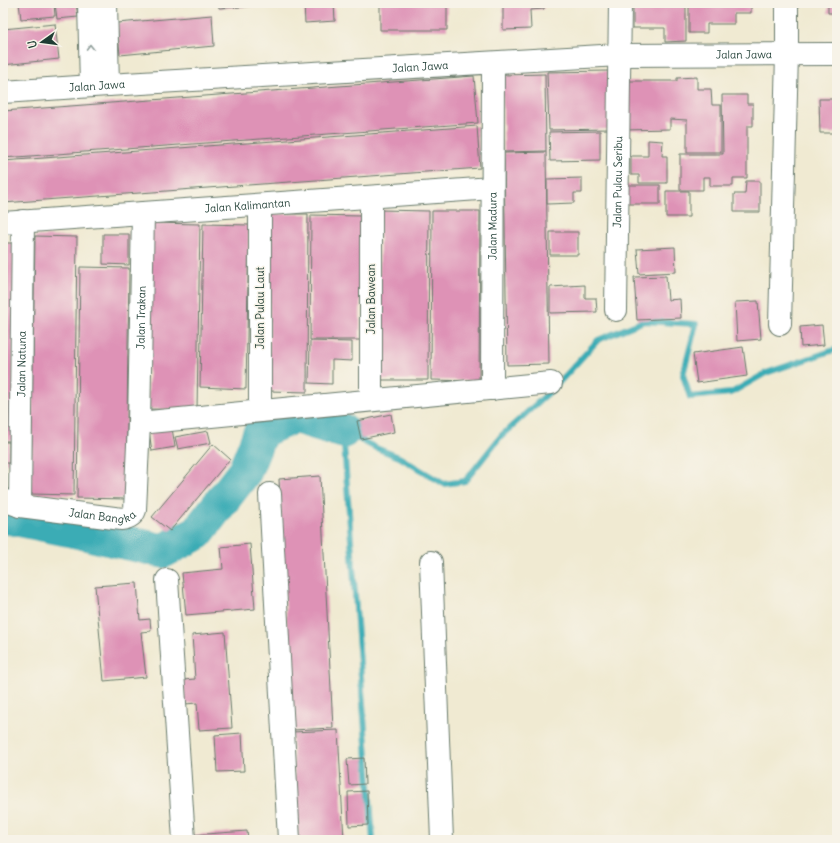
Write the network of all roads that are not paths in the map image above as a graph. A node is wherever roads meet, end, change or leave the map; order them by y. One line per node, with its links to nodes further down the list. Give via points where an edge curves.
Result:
1 (89, 3): 9 (street, one-way to 1)
2 (106, 3): 9 (street)
3 (620, 3): 7 (street, Jalan Pulau Seribu)
4 (787, 3): 5 (street)
5 (787, 54): 6 (street, Jalan Jawa); 7 (street, Jalan Jawa); 17 (street)
6 (837, 54)
7 (619, 55): 8 (street, Jalan Jawa); 16 (street, Jalan Pulau Seribu)
8 (493, 63): 9 (street, Jalan Jawa); 11 (street, Jalan Madura)
9 (100, 85): 10 (street, Jalan Jawa)
10 (3, 92)
11 (492, 188): 12 (street, Jalan Kalimantan); 19 (street, Jalan Madura)
12 (371, 197): 13 (street, Jalan Kalimantan); 20 (street, Jalan Bawean)
13 (260, 205): 14 (street, Jalan Kalimantan); 21 (street, Jalan Pulau Laut)
14 (143, 213): 15 (street, Jalan Kalimantan); 22 (street, Jalan Trakan)
15 (13, 222): 24 (street, Jalan Natuna)
16 (616, 310)
17 (780, 324)
18 (551, 383): 19 (street)
19 (492, 389): 20 (street)
20 (371, 400): 21 (street)
21 (260, 411): 22 (street)
22 (139, 423): 24 (street, Jalan Bangka, via 135,510 127,519)
23 (270, 494): 28 (street)
24 (11, 503)
25 (431, 562): 29 (street)
26 (167, 580): 27 (street)
27 (184, 840)
28 (288, 840)
29 (442, 840)

